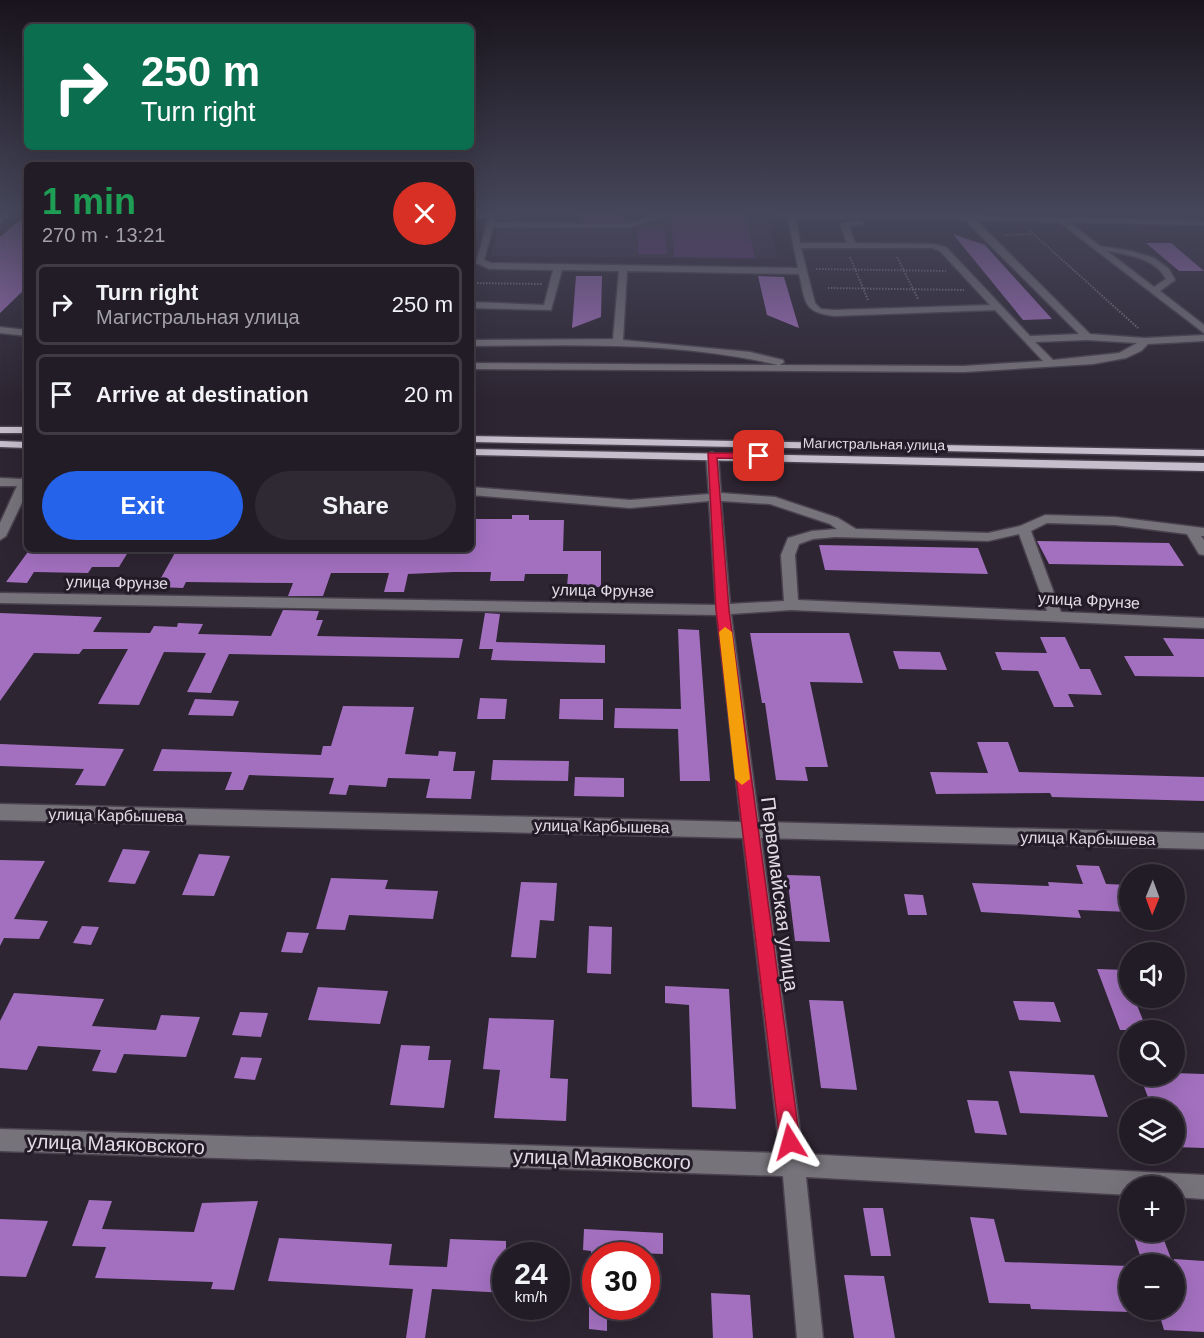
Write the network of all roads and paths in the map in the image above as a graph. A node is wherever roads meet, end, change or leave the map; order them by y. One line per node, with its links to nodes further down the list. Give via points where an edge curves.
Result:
1 (497, 276): 13 (path)
2 (556, 276): 14 (street)
3 (622, 276): 32 (street)
4 (803, 276): 24 (street, via 811,304 818,311)
5 (858, 276): 16 (path)
6 (907, 276): 17 (path)
7 (970, 276): 18 (street)
8 (1026, 276): 28 (street)
9 (1079, 276): 31 (path)
10 (1135, 276): 19 (street)
11 (1170, 276): 19 (street, via 1171,280)
12 (474, 283): 13 (path)
13 (495, 283): 14 (path); 21 (path)
14 (554, 284): 21 (street, via 548,308)
15 (828, 288): 16 (path)
16 (863, 289): 17 (path); 24 (path)
17 (914, 289): 18 (path); 23 (path)
18 (982, 290): 22 (street)
19 (1154, 291): 26 (street)
20 (474, 305): 21 (street)
21 (488, 306)
22 (998, 307): 23 (street); 30 (street)
23 (924, 310): 24 (street)
24 (873, 312)
25 (0, 330): 27 (street)
26 (1204, 330)
27 (24, 333)
28 (1087, 337): 30 (street); 31 (street)
29 (1204, 338): 31 (street)
30 (1027, 339): 34 (street)
31 (1149, 341): 34 (street, via 1122,356)
32 (618, 342): 33 (street); 36 (street, via 750,355)
33 (474, 343)
34 (1051, 364): 36 (street, via 964,369)
35 (474, 366): 36 (street)
36 (809, 368)
37 (0, 430): 38 (main road)
38 (24, 430)
39 (474, 439): 43 (main road, Магистральная улица)
40 (0, 444): 41 (main road)
41 (24, 445)
42 (474, 452): 44 (main road, Магистральная улица)
43 (1204, 453)
44 (712, 455): 45 (main road, Магистральная улица); 50 (street, Первомайская улица)
45 (1204, 467)
46 (24, 481): 47 (street)
47 (0, 482)
48 (24, 485): 54 (street)
49 (474, 491): 50 (street, via 630,504)
50 (716, 497): 53 (street, via 771,500 834,521); 58 (street, Первомайская улица)
51 (1024, 529): 52 (street, via 1045,519); 53 (street, via 988,537); 59 (street)
52 (1198, 532): 55 (street)
53 (854, 534): 57 (street, via 812,535 793,541 788,555)
54 (0, 536)
55 (1204, 551)
56 (0, 598): 58 (street, улица Фрунзе)
57 (791, 605): 58 (street, улица Фрунзе); 59 (street, улица Фрунзе)
58 (723, 610): 62 (street, Первомайская улица)
59 (1056, 616): 60 (street, улица Фрунзе)
60 (1204, 623)
61 (0, 812): 62 (street, улица Карбышева)
62 (748, 830): 63 (street, улица Карбышева); 65 (street, Первомайская улица)
63 (1204, 841)
64 (0, 1140): 65 (street, улица Маяковского)
65 (793, 1165): 66 (street, улица Маяковского); 67 (street, Первомайская улица)
66 (1204, 1187)
67 (810, 1338)

